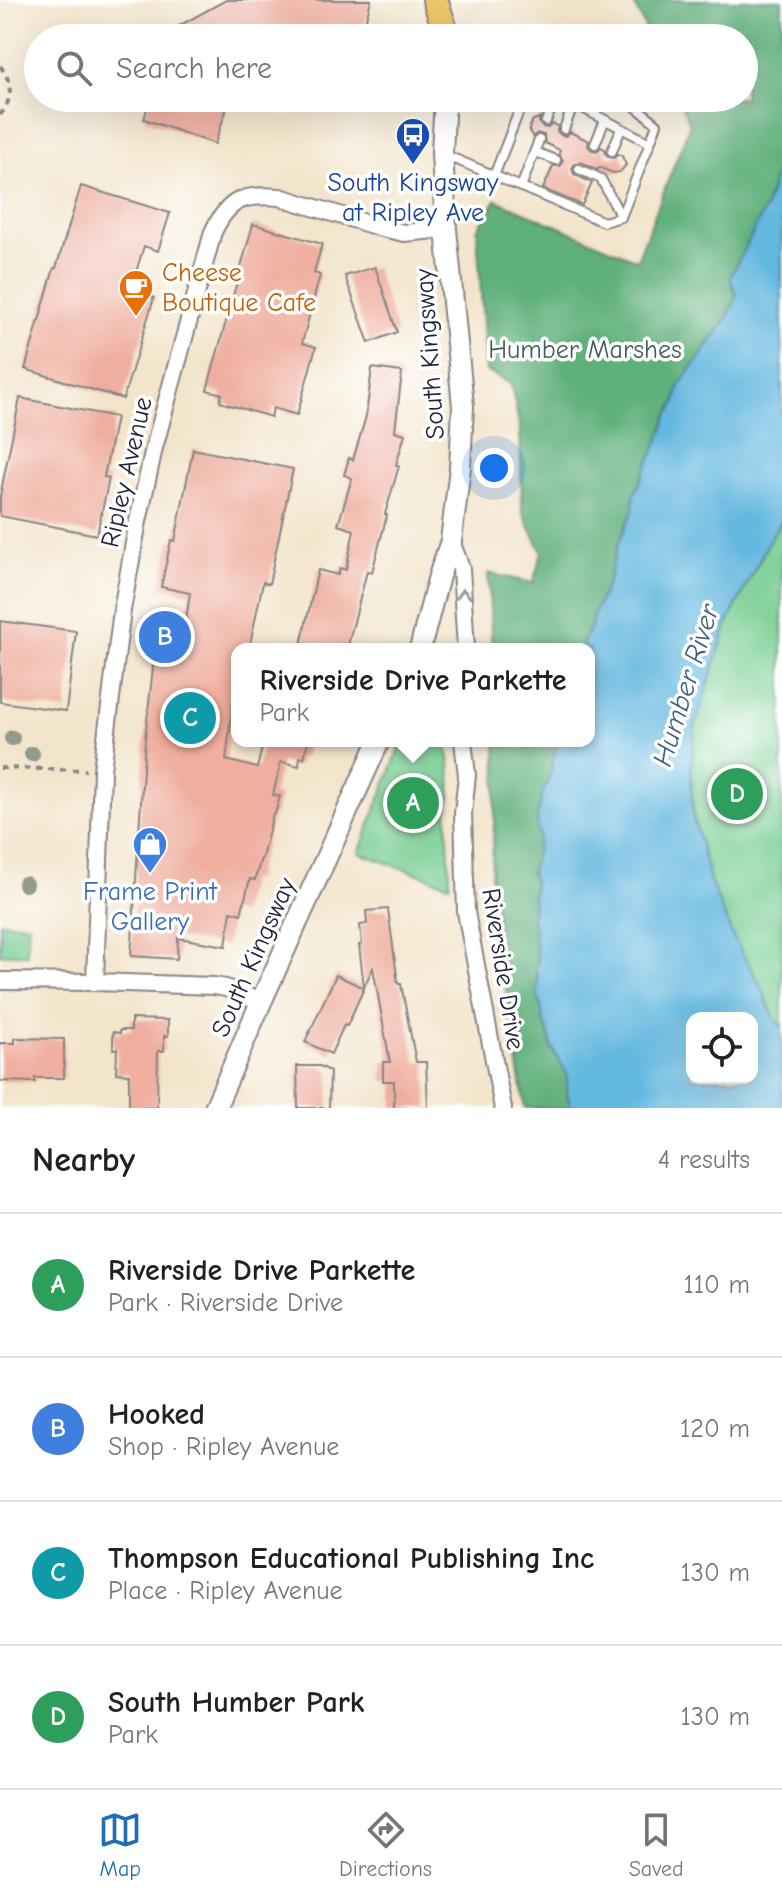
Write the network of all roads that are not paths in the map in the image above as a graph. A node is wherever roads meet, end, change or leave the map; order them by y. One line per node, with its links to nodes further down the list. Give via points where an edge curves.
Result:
1 (435, 0): 3 (main road)
2 (451, 0): 4 (street)
3 (443, 24)
4 (449, 24)
5 (444, 112): 21 (street, South Kingsway)
6 (519, 112): 23 (lane)
7 (550, 112): 12 (lane)
8 (571, 112): 13 (lane)
9 (590, 112): 11 (lane)
10 (642, 112): 16 (lane, via 657,124)
11 (605, 120): 14 (lane); 17 (lane)
12 (546, 121)
13 (564, 129)
14 (621, 129): 16 (lane); 19 (lane)
15 (539, 140): 20 (lane)
16 (650, 143): 25 (lane)
17 (595, 144)
18 (556, 148): 20 (lane, via 554,159)
19 (612, 151)
20 (535, 152): 24 (lane)
21 (442, 153): 23 (lane); 26 (street, South Kingsway)
22 (588, 162): 25 (lane, via 582,170 602,174)
23 (494, 176): 24 (lane)
24 (521, 187): 25 (lane, via 604,222)
25 (621, 217)
26 (446, 229): 27 (street, South Kingsway, via 463,406); 33 (street, Ripley Avenue, via 404,233 267,196 246,197 219,219 154,448 122,610 102,770)
27 (451, 541): 28 (street, South Kingsway); 29 (street, one-way to 27, via 461,568)
28 (422, 643)
29 (466, 643)
30 (376, 747): 34 (street, South Kingsway)
31 (464, 747): 36 (street, Riverside Drive, via 466,912)
32 (0, 981): 33 (street)
33 (95, 982): 34 (street, via 214,986)
34 (261, 1002): 35 (street, South Kingsway)
35 (215, 1108)
36 (503, 1108)

